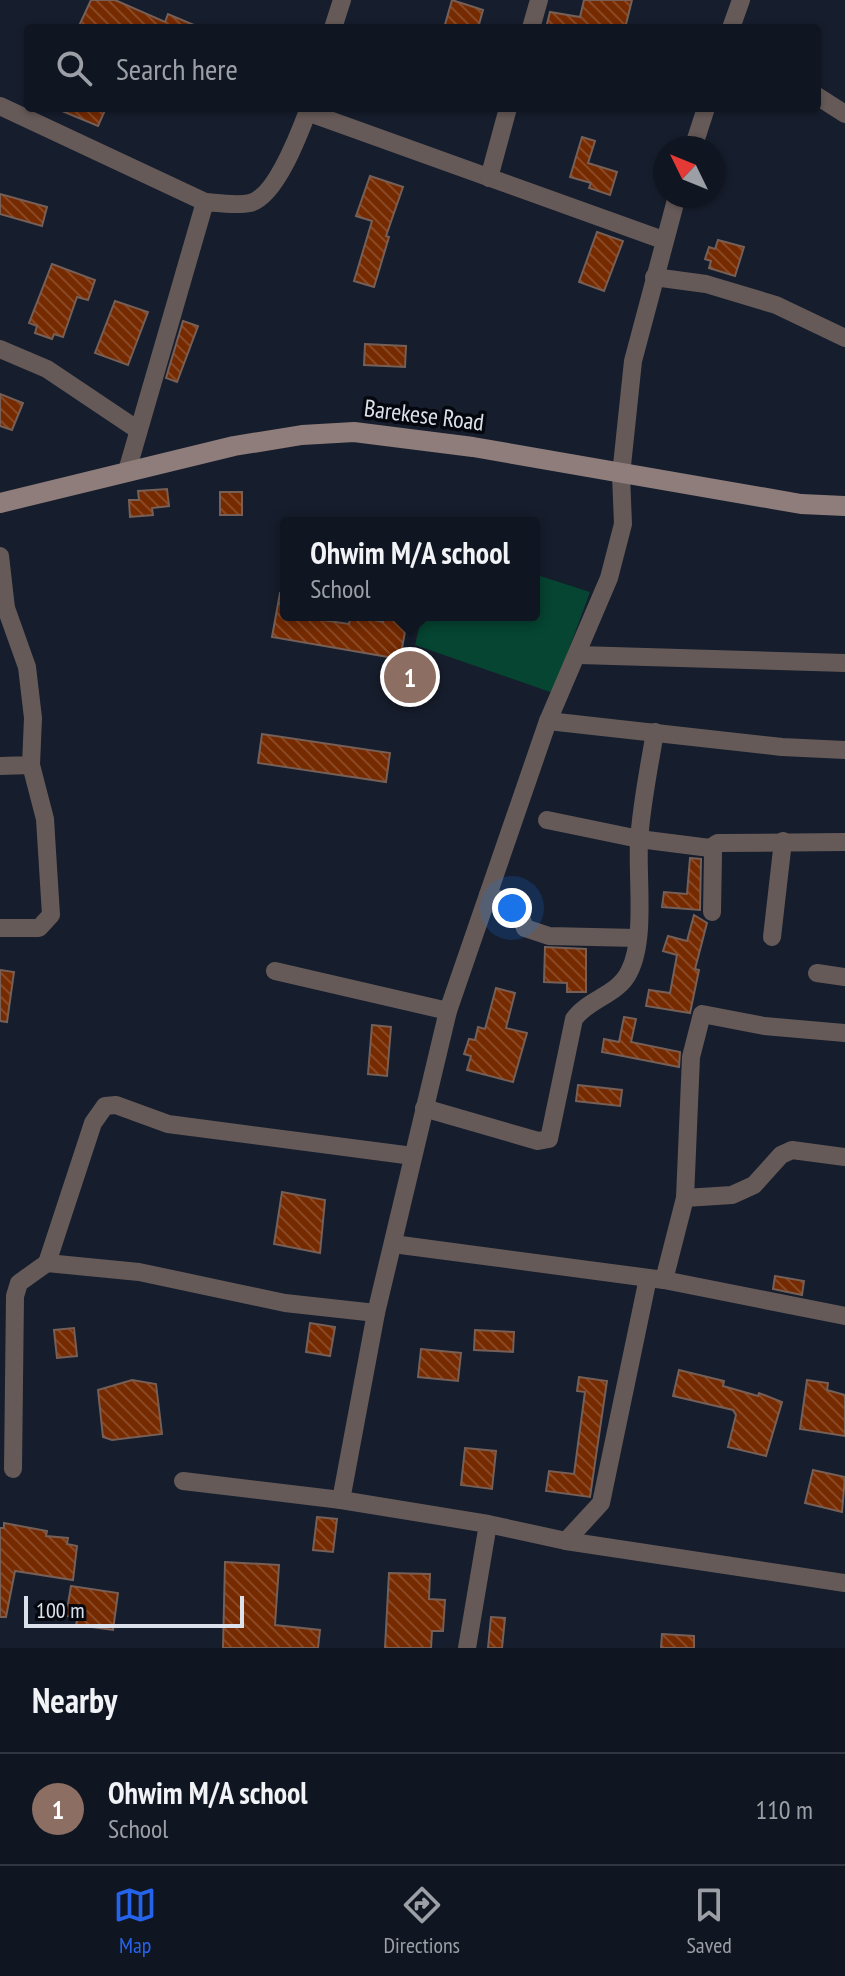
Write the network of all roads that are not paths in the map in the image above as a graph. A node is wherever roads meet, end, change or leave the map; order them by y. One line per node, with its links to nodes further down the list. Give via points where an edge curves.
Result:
1 (539, 0): 5 (street)
2 (741, 0): 6 (street)
3 (340, 1): 4 (street)
4 (334, 24)
5 (532, 24)
6 (732, 24)
7 (821, 99): 13 (street)
8 (0, 106): 16 (street)
9 (307, 112): 16 (street, via 264,195 250,203)
10 (313, 112): 15 (street)
11 (507, 112): 15 (street)
12 (705, 112): 14 (street)
13 (845, 114)
14 (697, 136)
15 (489, 178): 18 (street)
16 (205, 202): 22 (street)
17 (673, 208): 18 (street)
18 (663, 240): 19 (street)
19 (654, 277): 20 (street, via 706,284 762,301); 24 (street, via 633,361)
20 (845, 338)
21 (0, 349): 22 (street, via 47,369)
22 (138, 430): 23 (street)
23 (127, 471): 24 (main road, Barekese Road, via 248,444 354,432 473,447); 25 (main road, Barekese Road)
24 (621, 475): 26 (main road, Barekese Road, via 801,504); 28 (street, via 623,524)
25 (0, 503)
26 (845, 506)
27 (0, 556): 33 (street, via 6,608 27,667)
28 (579, 655): 29 (street); 30 (street)
29 (845, 663)
30 (548, 721): 31 (street); 40 (street)
31 (655, 732): 32 (street); 36 (street)
32 (845, 750)
33 (31, 765): 34 (street); 42 (street, via 45,819 51,915 29,930)
34 (0, 766)
35 (547, 820): 36 (street)
36 (639, 839): 39 (street); 44 (street)
37 (783, 841): 38 (street); 39 (street, via 718,843); 43 (street)
38 (845, 842)
39 (710, 848): 41 (street)
40 (488, 895): 44 (street, via 517,907 525,928 549,936); 48 (street)
41 (712, 912)
42 (0, 928)
43 (772, 937)
44 (637, 938): 50 (street, via 629,973 574,1019 549,1139 538,1141)
45 (275, 971): 48 (street)
46 (817, 973): 47 (street)
47 (845, 977)
48 (448, 1011): 50 (street)
49 (845, 1033): 53 (street, via 702,1014 691,1057)
50 (424, 1108): 51 (street)
51 (413, 1156): 54 (street); 55 (street, via 168,1124 105,1106 93,1123)
52 (845, 1157): 53 (street, via 792,1150 754,1185 732,1195)
53 (685, 1198): 56 (street)
54 (393, 1244): 56 (street); 57 (street)
55 (47, 1263): 57 (street, via 139,1272 285,1303); 59 (street, via 19,1283 15,1296)
56 (656, 1279): 58 (street); 63 (street, via 601,1503)
57 (376, 1313): 61 (street)
58 (845, 1316)
59 (13, 1469)
60 (183, 1481): 61 (street)
61 (341, 1500): 62 (street)
62 (488, 1524): 63 (street); 65 (street)
63 (566, 1541): 64 (street)
64 (845, 1583)
65 (467, 1648)

